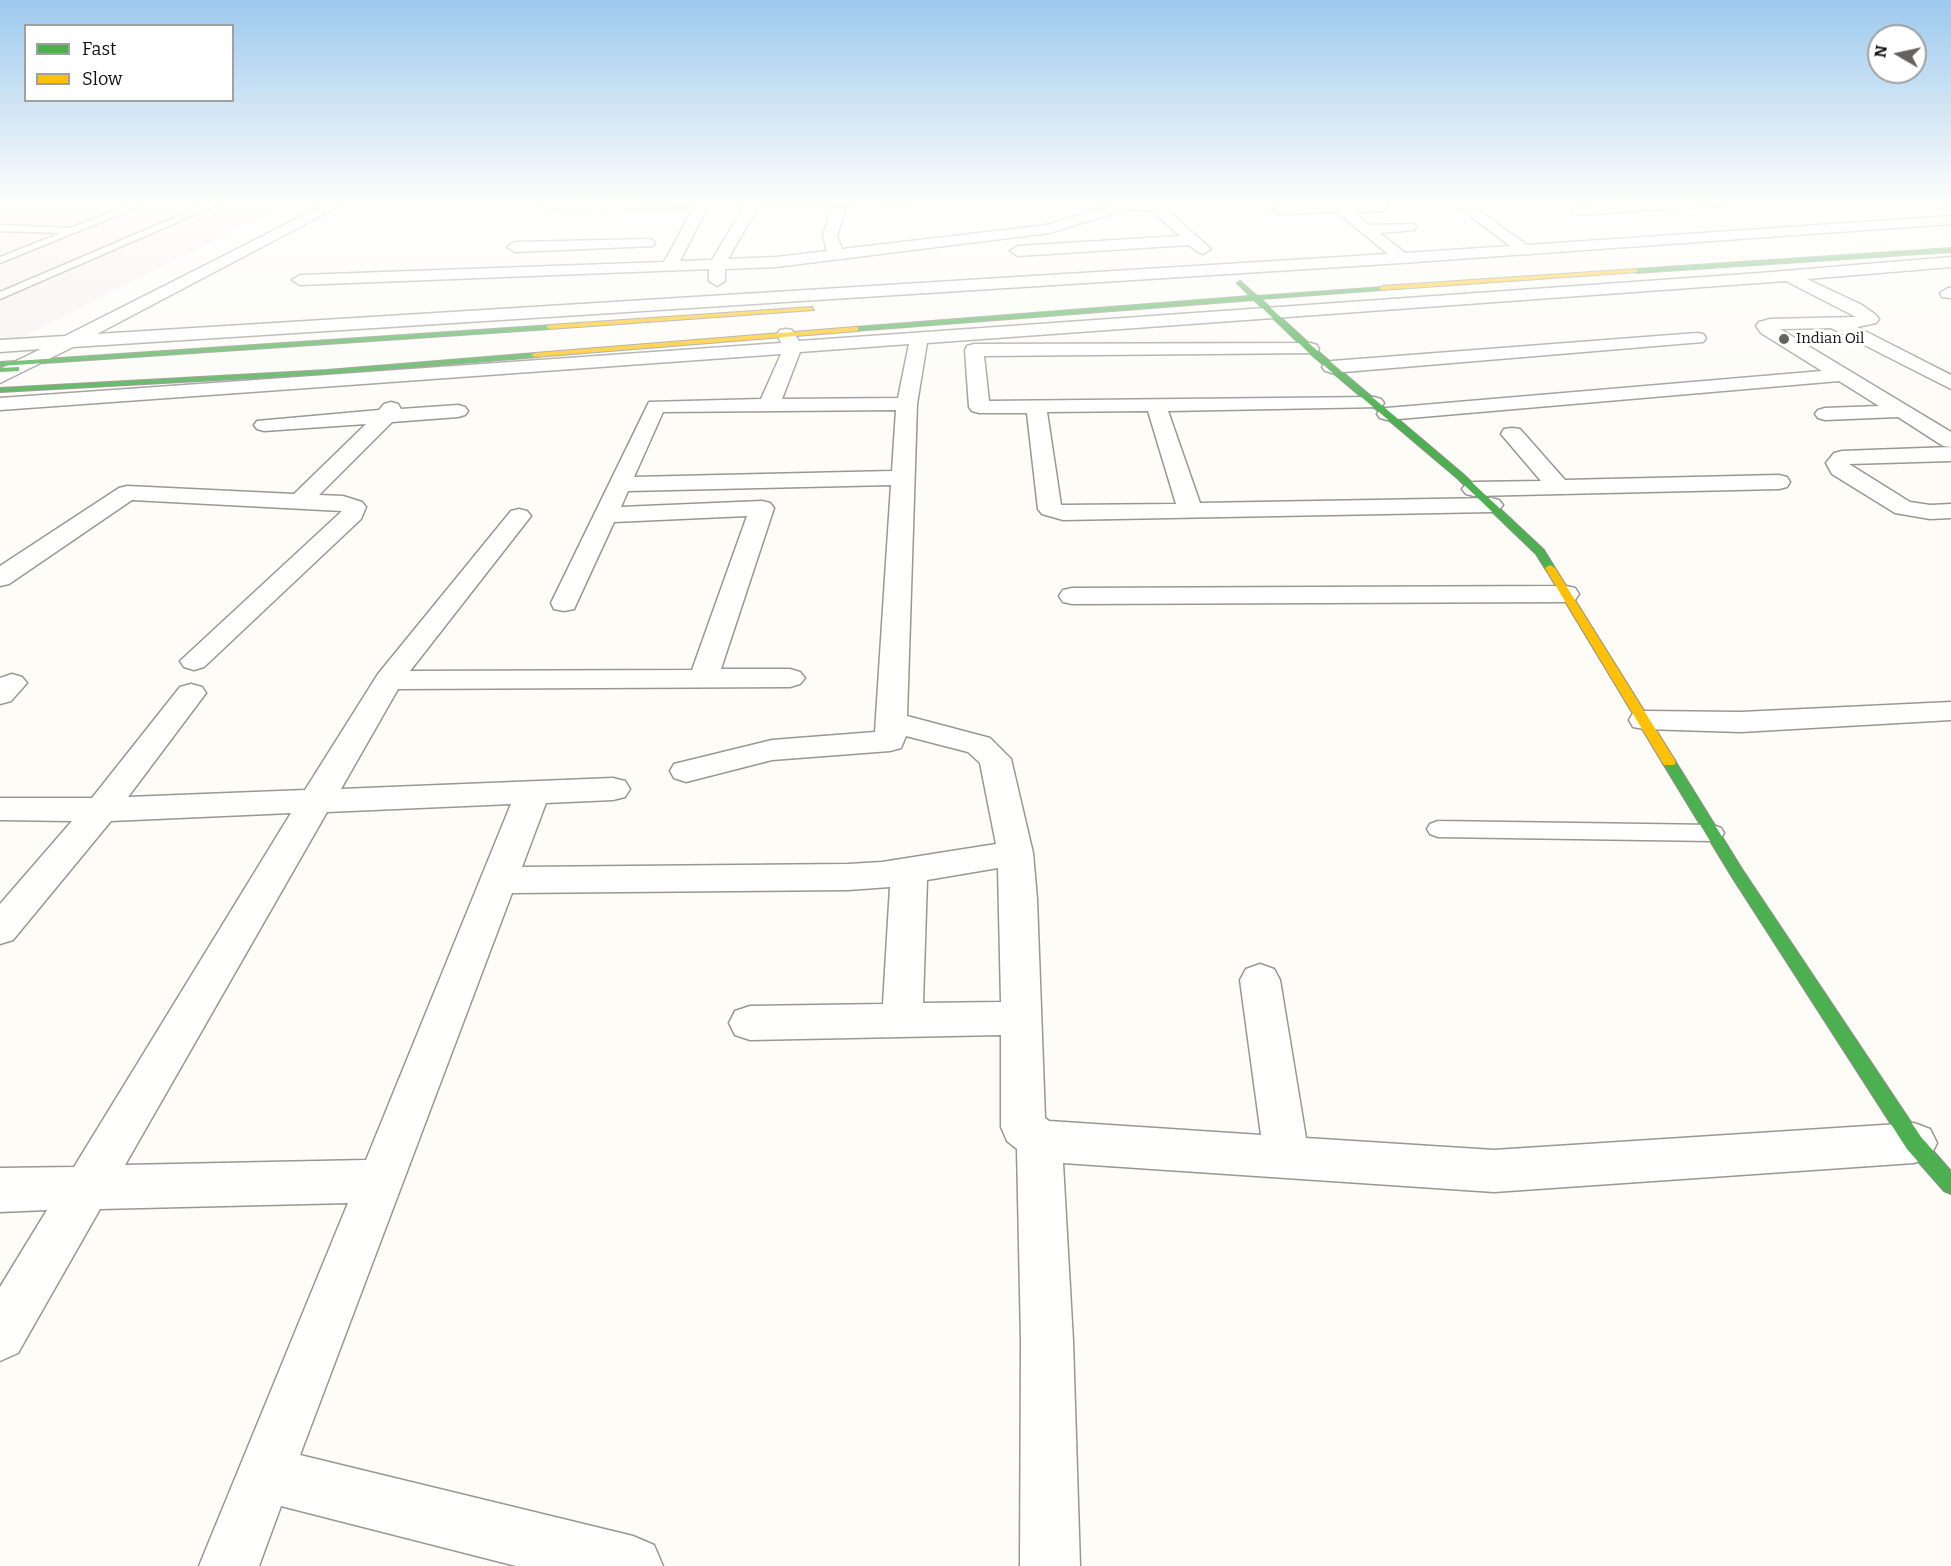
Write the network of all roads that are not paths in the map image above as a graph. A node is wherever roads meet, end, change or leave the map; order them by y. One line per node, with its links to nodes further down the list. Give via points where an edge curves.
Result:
1 (53, 273): 14 (lane)
2 (203, 273): 25 (street)
3 (467, 273): 10 (street)
4 (717, 273): 16 (street)
5 (1157, 273): 16 (street)
6 (1227, 273): 13 (street)
7 (1611, 273): 15 (main road)
8 (1811, 273): 9 (street)
9 (1787, 275): 12 (street); 19 (street, via 1870,319)
10 (300, 280)
11 (1263, 281): 13 (main road)
12 (1696, 282): 18 (street); 21 (street, via 1692,289 1636,296)
13 (1234, 283): 15 (main road)
14 (0, 296)
15 (1258, 297): 18 (main road); 24 (main road)
16 (716, 307): 17 (main road); 25 (street); 30 (main road)
17 (823, 309)
18 (1271, 311): 21 (main road); 22 (street)
19 (1834, 323): 32 (street, via 1766,326); 36 (street)
20 (67, 324): 26 (street)
21 (1285, 325): 28 (main road)
22 (919, 337): 24 (street); 40 (street)
23 (1697, 338): 31 (street)
24 (789, 340): 35 (street); 37 (main road); 41 (street)
25 (70, 342): 26 (street); 30 (street)
26 (25, 344): 27 (street); 29 (street)
27 (0, 346)
28 (1310, 349): 31 (main road); 43 (street, via 974,350 979,407)
29 (0, 357)
30 (11, 366): 33 (street)
31 (1332, 367): 44 (main road)
32 (1842, 375): 44 (street); 46 (street)
33 (0, 377)
34 (534, 380): 35 (street)
35 (409, 381): 38 (street); 39 (street); 48 (street)
36 (1951, 383)
37 (0, 390)
38 (312, 396)
39 (0, 404)
40 (907, 404): 41 (street); 53 (street)
41 (769, 405): 56 (street, via 656,406)
42 (1156, 405): 43 (street); 44 (street); 62 (street)
43 (1036, 406): 62 (street, via 1050,509 1063,513)
44 (1381, 409): 58 (main road)
45 (458, 411): 48 (street)
46 (1901, 411): 47 (street); 51 (street)
47 (1825, 414)
48 (386, 416): 49 (street); 59 (street)
49 (264, 425)
50 (1512, 434): 57 (street)
51 (1951, 441)
52 (1951, 454): 63 (street, via 1842,458 1837,463 1840,469 1903,508)
53 (903, 478): 54 (street); 75 (street)
54 (771, 481): 56 (street); 61 (street)
55 (1779, 482): 57 (street)
56 (620, 483): 64 (street)
57 (1559, 487): 58 (street)
58 (1474, 489): 60 (main road)
59 (300, 501): 66 (street, via 127,493); 81 (street, via 343,503 354,507 353,513 193,677)
60 (1491, 505): 62 (street); 67 (main road, via 1540,552)
61 (762, 508): 64 (street); 70 (street)
62 (1190, 510)
63 (1951, 511)
64 (605, 514): 69 (street)
65 (519, 516): 72 (street)
66 (0, 578)
67 (1566, 594): 68 (street); 74 (main road)
68 (1072, 596)
69 (564, 603)
70 (704, 678): 71 (street); 72 (street)
71 (790, 678)
72 (388, 680): 79 (street)
73 (1951, 711): 74 (street, via 1741,722)
74 (1644, 720): 83 (main road)
75 (891, 722): 76 (street, via 890,741 772,750); 84 (street, via 979,745 994,759)
76 (686, 771)
77 (613, 789): 78 (street)
78 (533, 792): 79 (street); 86 (street)
79 (314, 801): 81 (street); 97 (street)
80 (0, 809): 81 (street)
81 (101, 810): 87 (street)
82 (1438, 829): 83 (lane)
83 (1713, 833): 93 (main road)
84 (1015, 853): 85 (street); 89 (street)
85 (909, 870): 86 (street, via 848,877); 90 (street)
86 (498, 880): 95 (street)
87 (0, 930)
88 (1260, 980): 94 (street)
89 (1021, 1018): 90 (street); 92 (street, via 1023,1127)
90 (902, 1020): 91 (street)
91 (750, 1023)
92 (1039, 1141): 94 (street); 103 (street)
93 (1914, 1143): 94 (street, via 1494,1171); 96 (main road)
94 (1287, 1158)
95 (380, 1181): 97 (street); 100 (street)
96 (1951, 1185)
97 (87, 1188): 98 (street); 99 (street)
98 (0, 1190)
99 (0, 1335)
100 (264, 1474): 101 (street); 102 (street)
101 (230, 1566)
102 (633, 1566)
103 (1050, 1566)

